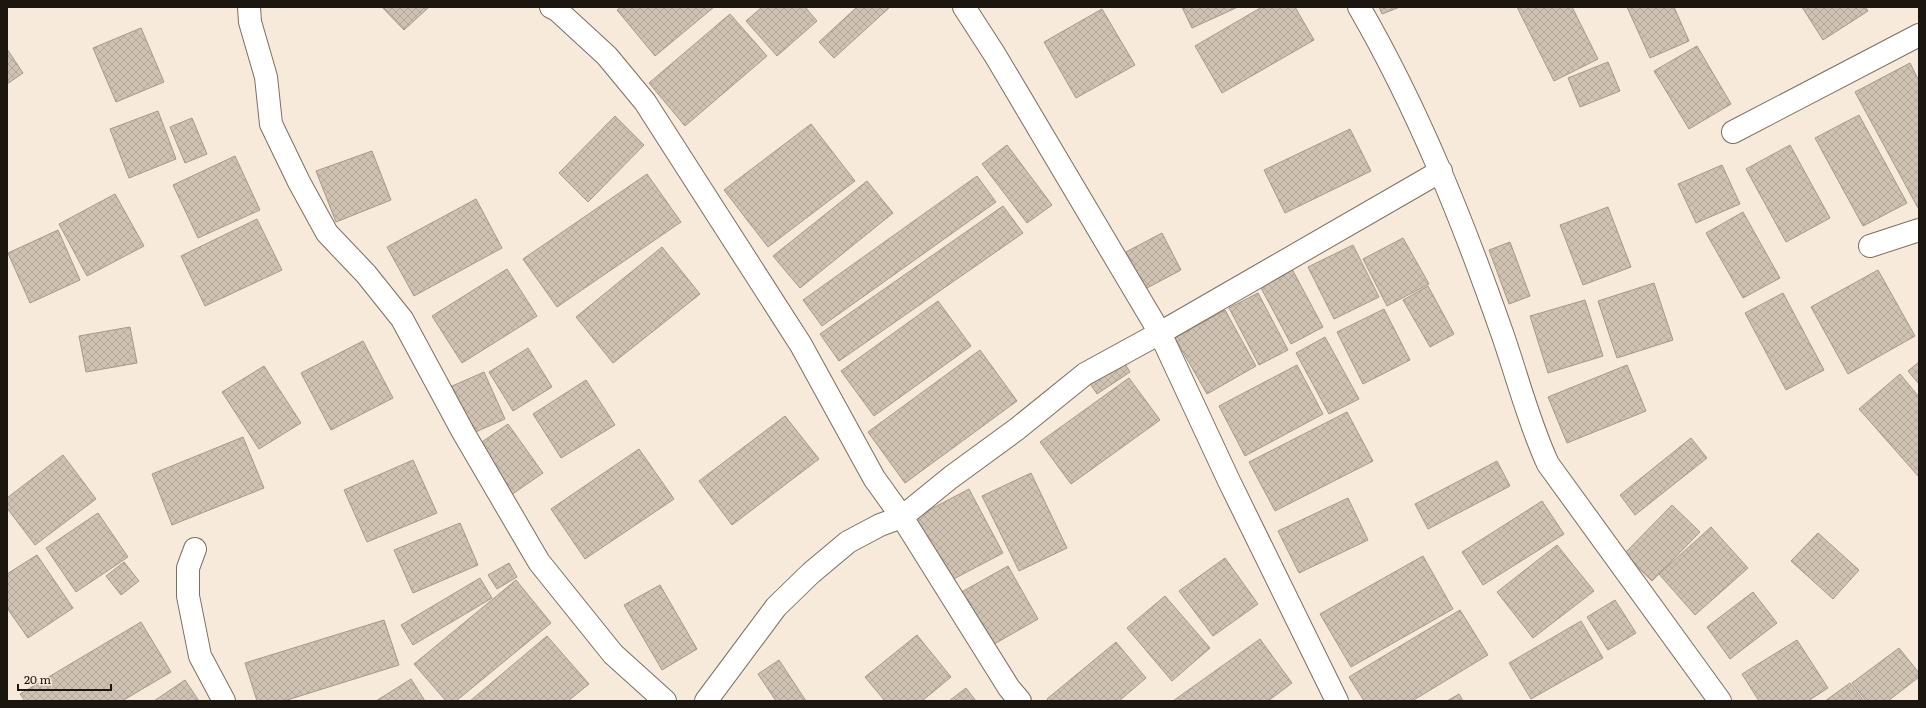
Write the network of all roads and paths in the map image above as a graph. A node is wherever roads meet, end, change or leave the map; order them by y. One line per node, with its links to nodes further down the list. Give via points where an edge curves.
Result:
1 (249, 7): 15 (street, via 250,22 266,77 271,124 327,233 366,274 402,319 463,432 539,562 613,654)
2 (551, 7): 11 (street, via 607,56 645,102 801,345 874,478)
3 (964, 7): 10 (street)
4 (1359, 7): 7 (street, via 1381,46)
5 (1919, 35): 6 (street)
6 (1733, 132)
7 (1441, 171): 10 (street); 18 (street, via 1502,331 1535,435 1548,464)
8 (1919, 230): 9 (street)
9 (1870, 246)
10 (1160, 333): 11 (street, via 1085,374); 17 (street)
11 (902, 518): 13 (street, via 880,525 848,542 811,573 776,608 742,655); 16 (street, via 1009,688)
12 (195, 549): 14 (street, via 188,568 188,596 200,656)
13 (701, 700)
14 (224, 701)
15 (665, 701)
16 (1020, 701)
17 (1337, 701)
18 (1720, 701)

